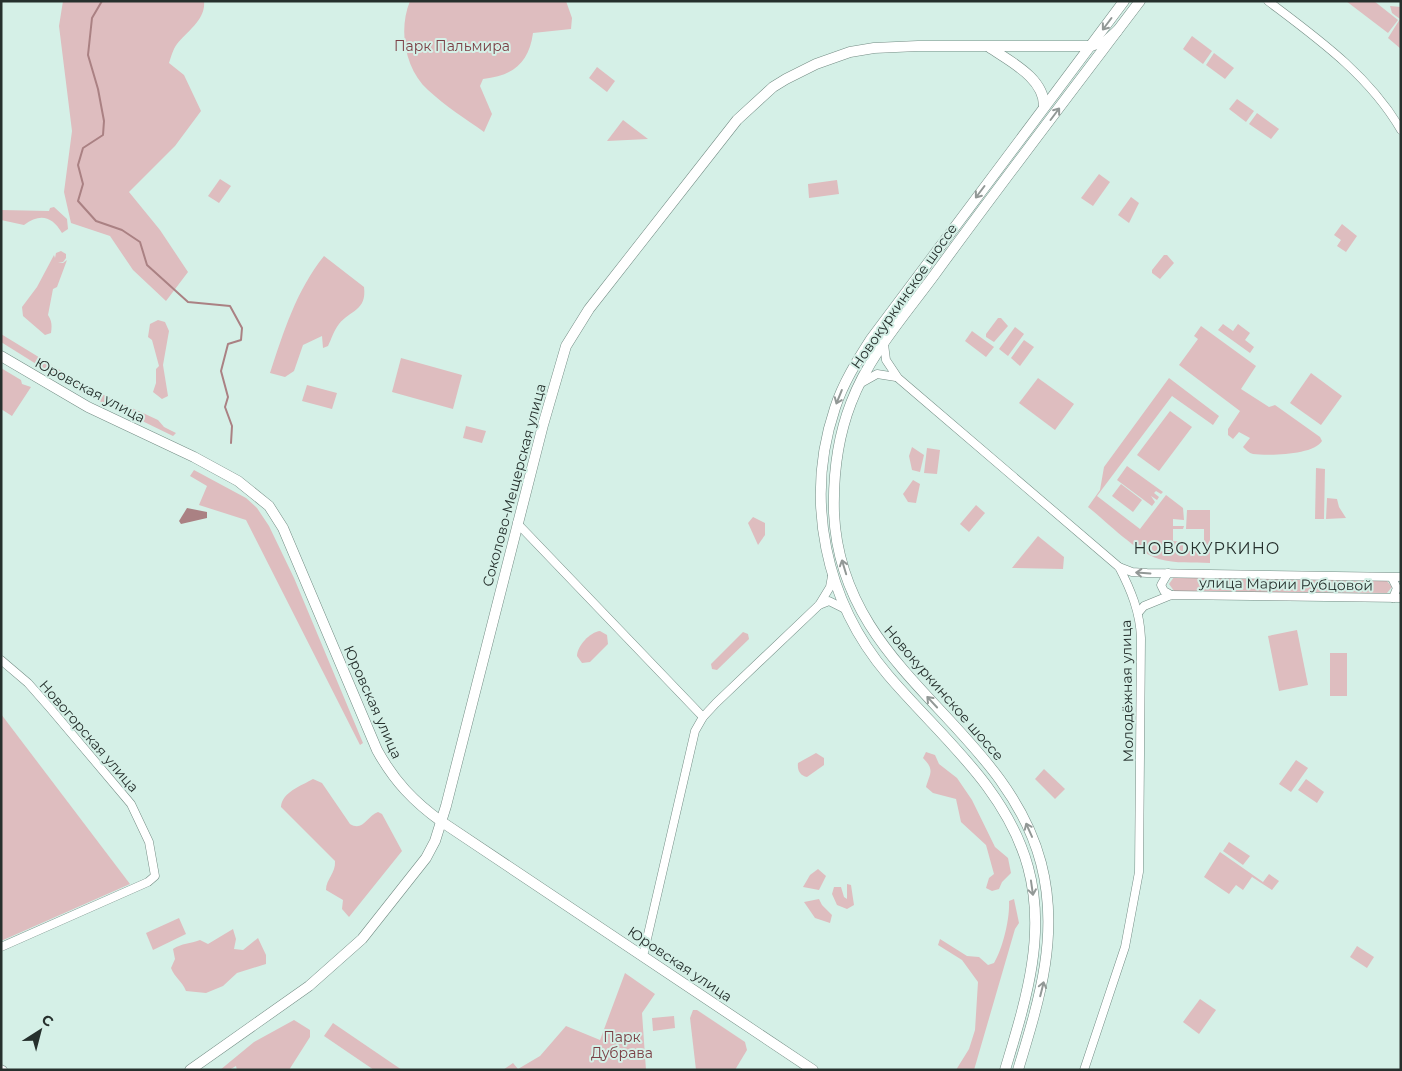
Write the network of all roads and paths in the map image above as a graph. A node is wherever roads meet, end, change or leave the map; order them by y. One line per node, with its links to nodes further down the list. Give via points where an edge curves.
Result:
1 (1124, 1): 5 (street, Новокуркинское шоссе, one-way to 5)
2 (1140, 1): 4 (street, Новокуркинское шоссе)
3 (1268, 1): 9 (street, via 1318,38 1351,68 1384,104)
4 (1117, 31): 5 (street, Соколово-Мещерская улица, via 1106,41); 7 (street, Новокуркинское шоссе)
5 (1091, 46): 6 (street, Соколово-Мещерская улица); 7 (street, via 1096,52); 8 (street, Новокуркинское шоссе)
6 (989, 47): 8 (street, via 1038,85 1043,92); 14 (street, Соколово-Мещерская улица, via 909,46 850,52 786,79 750,107 714,148 570,338 554,382)
7 (1096, 60): 10 (street, Новокуркинское шоссе, one-way to 7)
8 (1044, 107): 17 (street, Новокуркинское шоссе, one-way to 17, via 890,311 845,384 828,430 821,471 822,527)
9 (1401, 130)
10 (884, 344): 12 (street, Молодёжная улица, via 886,360); 13 (street, Новокуркинское шоссе)
11 (1, 356): 31 (street, Юровская улица, via 88,407 229,476 269,506 283,528 377,750 408,795)
12 (898, 378): 13 (street, via 877,374 864,380); 15 (street, Молодёжная улица)
13 (857, 388): 25 (street, Новокуркинское шоссе, one-way to 13, via 852,591 835,528 834,485 838,450)
14 (517, 524): 28 (street); 31 (street, Соколово-Мещерская улица)
15 (1119, 567): 16 (street, улица Марии Рубцовой, one-way to 15, via 1132,572); 24 (street, Молодёжная улица)
16 (1168, 573): 19 (street, улица Марии Рубцовой); 20 (street, via 1161,585)
17 (832, 576): 22 (street, via 830,587); 23 (street, Новокуркинское шоссе)
18 (1401, 577): 19 (street, улица Марии Рубцовой)
19 (1392, 578): 21 (street)
20 (1171, 595): 21 (street, улица Марии Рубцовой); 24 (street, via 1144,606)
21 (1397, 598)
22 (819, 605): 23 (street, via 829,601); 28 (street)
23 (845, 609): 26 (street, Новокуркинское шоссе)
24 (1138, 613): 40 (street, Молодёжная улица, via 1141,638 1139,872 1125,947)
25 (886, 650): 26 (street, via 884,659); 29 (street, Новокуркинское шоссе, one-way to 25)
26 (875, 658): 30 (street, Новокуркинское шоссе)
27 (1, 660): 32 (street, Новогорская улица, via 28,683 131,804 149,842 154,876 148,882)
28 (703, 717): 33 (street, via 693,740)
29 (987, 762): 30 (street, via 977,761); 35 (street, Новокуркинское шоссе, one-way to 29, via 1049,935 1042,866 1020,810)
30 (977, 772): 34 (street, Новокуркинское шоссе, one-way to 34, via 1006,813 1028,867 1036,931)
31 (442, 822): 33 (street, Юровская улица); 36 (street, Соколово-Мещерская улица, via 426,858 351,950 309,986)
32 (1, 947)
33 (642, 956): 37 (street, Юровская улица)
34 (1025, 1004): 35 (street, via 1029,1012); 38 (street, Новокуркинское шоссе)
35 (1037, 1007): 39 (street, Новокуркинское шоссе)
36 (190, 1070)
37 (813, 1070)
38 (1004, 1070)
39 (1018, 1070)
40 (1084, 1070)

